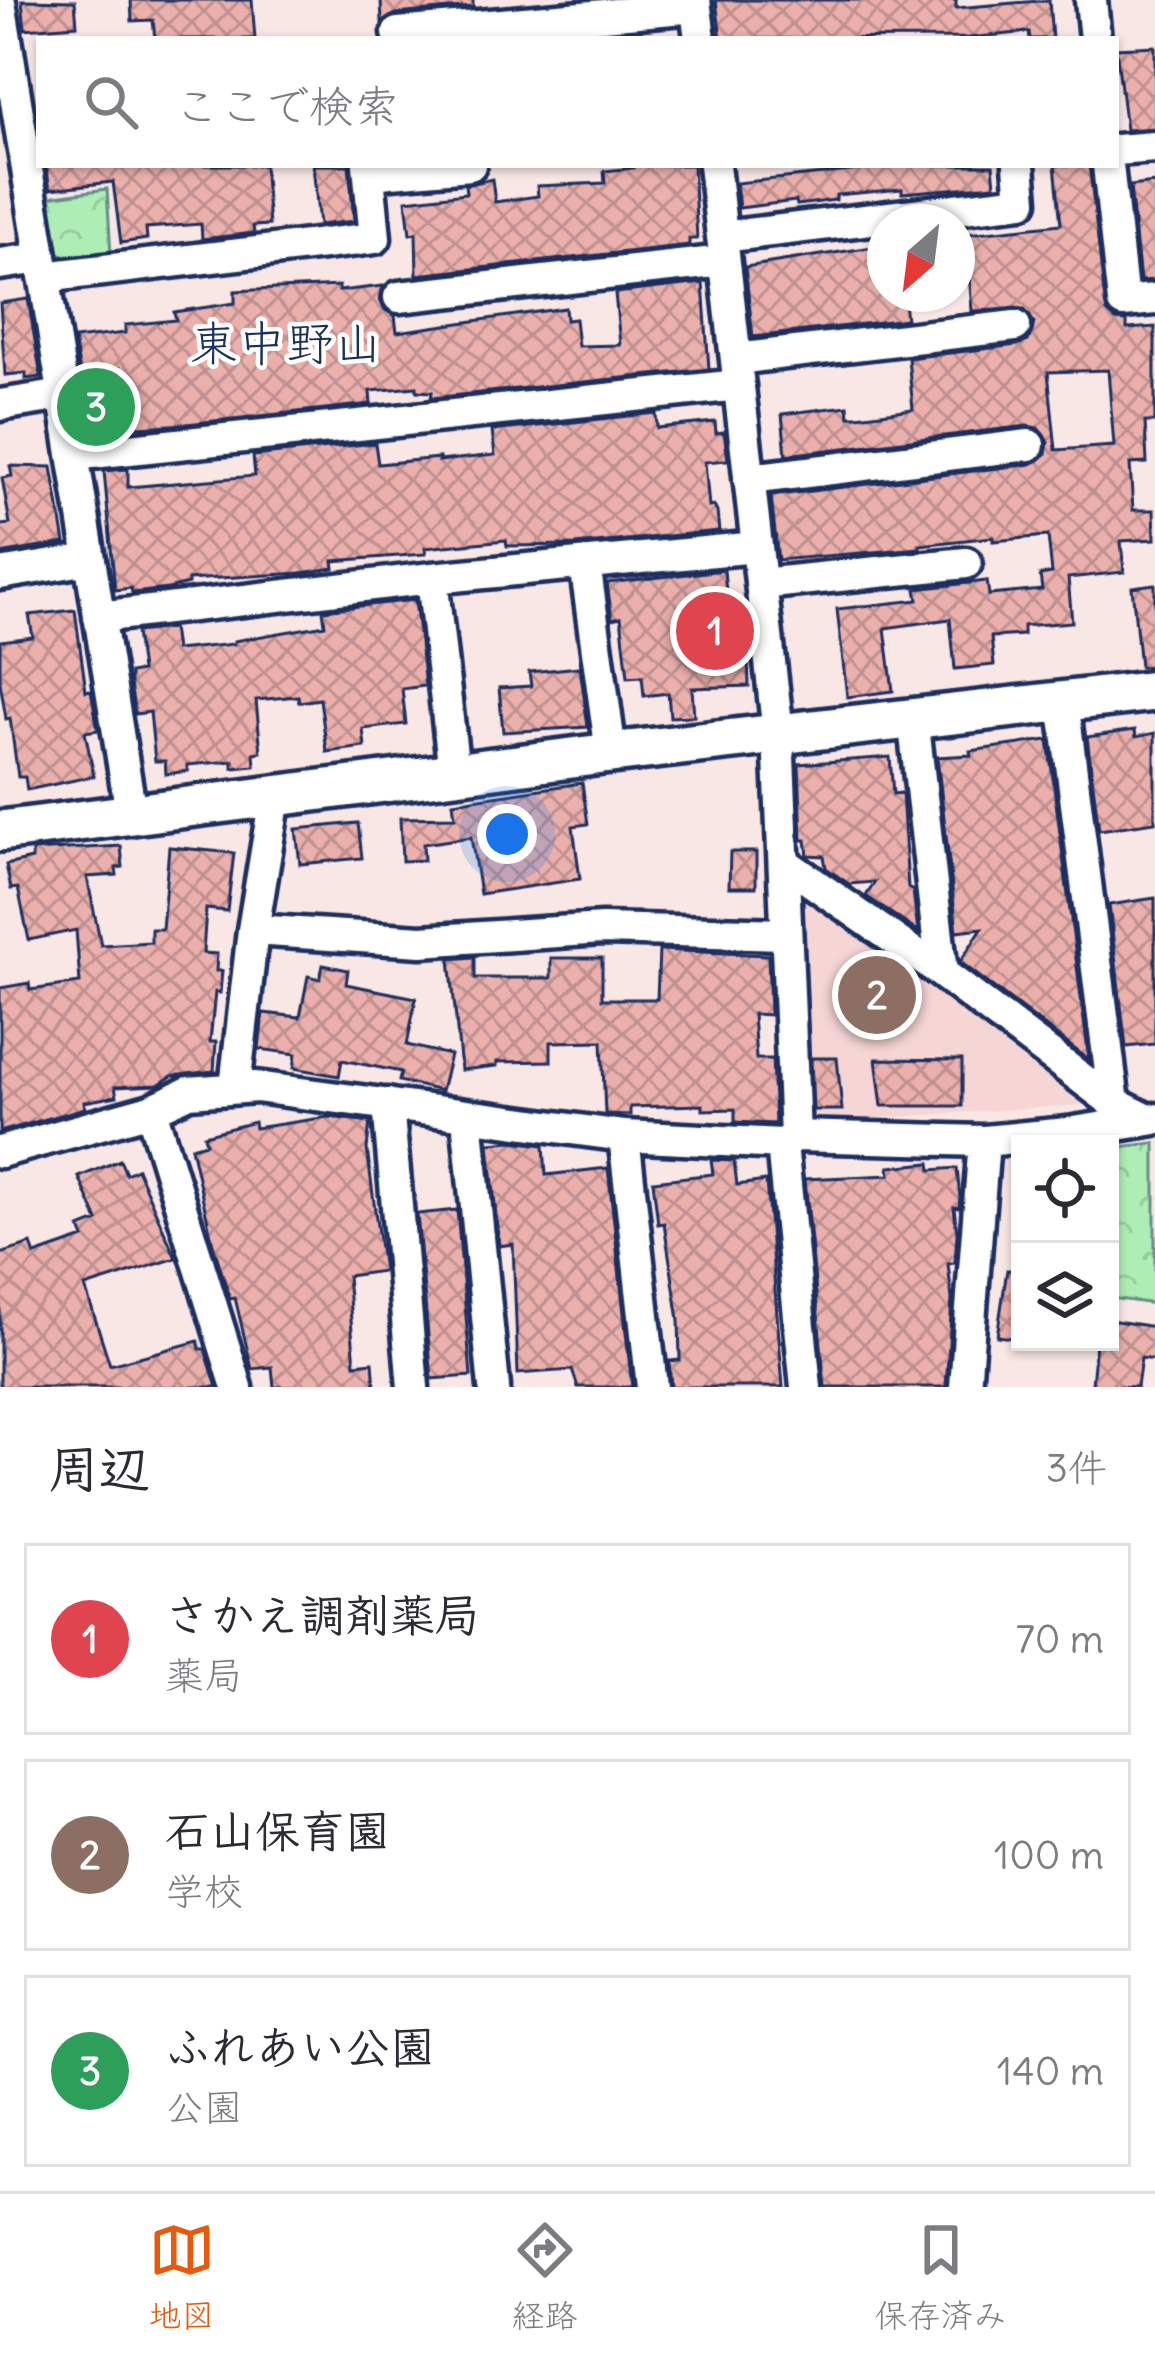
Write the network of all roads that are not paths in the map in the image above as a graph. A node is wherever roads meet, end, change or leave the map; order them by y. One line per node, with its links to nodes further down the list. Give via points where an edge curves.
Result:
1 (1099, 1): 6 (street)
2 (0, 2): 7 (street)
3 (696, 4): 4 (street); 5 (street)
4 (398, 32)
5 (700, 36)
6 (1095, 36)
7 (19, 115): 17 (street)
8 (1155, 147): 9 (street)
9 (1119, 150)
10 (409, 168): 14 (street)
11 (714, 168): 15 (street)
12 (1018, 168): 15 (street, via 1022,201)
13 (1108, 168): 19 (street, via 1123,302)
14 (368, 170): 17 (street, via 375,238)
15 (723, 249): 18 (street); 21 (street)
16 (0, 264): 17 (street)
17 (42, 267): 22 (street)
18 (399, 297)
19 (1155, 299)
20 (1016, 326): 21 (street)
21 (737, 372): 25 (street); 26 (street)
22 (63, 395): 23 (street); 25 (street)
23 (0, 405)
24 (1029, 445): 26 (street)
25 (73, 454): 28 (street)
26 (749, 479): 27 (street)
27 (757, 547): 29 (street); 33 (street)
28 (90, 559): 31 (street); 34 (street)
29 (585, 563): 32 (street); 39 (street)
30 (966, 563): 33 (street)
31 (0, 574)
32 (432, 578): 34 (street); 40 (street)
33 (761, 584): 38 (street)
34 (99, 616): 42 (street)
35 (1155, 691): 36 (street)
36 (1063, 701): 37 (street); 49 (street)
37 (913, 718): 38 (street); 47 (street)
38 (778, 733): 39 (street); 44 (street)
39 (611, 753): 40 (street)
40 (454, 772): 41 (street)
41 (274, 797): 42 (street); 45 (street)
42 (131, 813): 43 (street)
43 (0, 831)
44 (784, 863): 46 (street); 47 (street)
45 (253, 930): 46 (street, via 421,941 602,928); 48 (street)
46 (784, 934): 55 (street)
47 (942, 974): 49 (street)
48 (236, 1087): 50 (street); 51 (street, via 189,1092)
49 (1114, 1103): 53 (street)
50 (388, 1104): 52 (street); 59 (street)
51 (151, 1110): 57 (street); 58 (street)
52 (467, 1117): 54 (street); 60 (street)
53 (1151, 1119): 56 (street)
54 (624, 1136): 55 (street); 61 (street)
55 (789, 1140): 56 (street); 62 (street)
56 (984, 1141): 63 (street)
57 (0, 1152)
58 (237, 1387)
59 (413, 1387)
60 (494, 1387)
61 (652, 1387)
62 (806, 1387)
63 (964, 1387)

